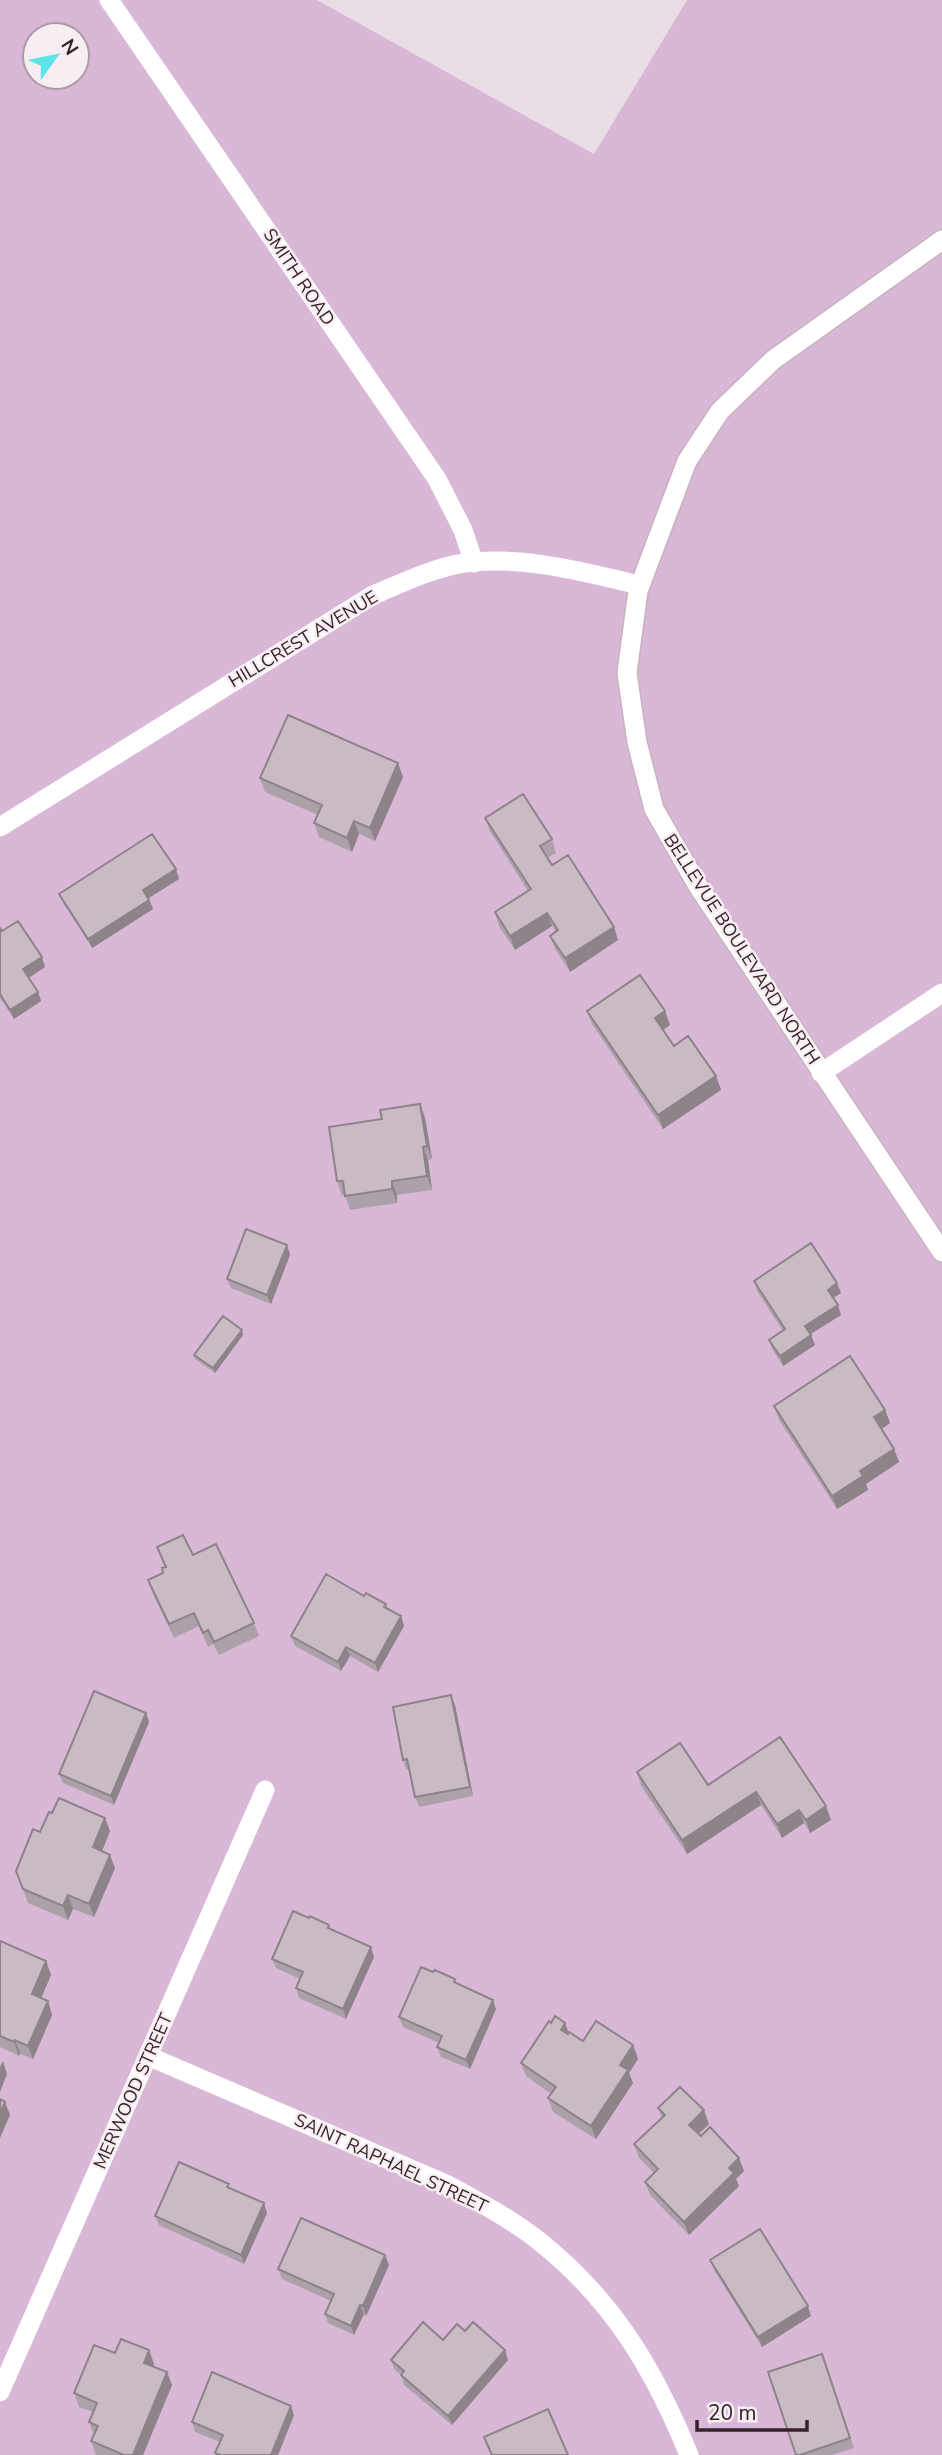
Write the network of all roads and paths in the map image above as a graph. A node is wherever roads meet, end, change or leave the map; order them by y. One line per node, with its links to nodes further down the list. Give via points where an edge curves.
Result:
1 (110, 0): 3 (street, SMITH ROAD, via 437,479)
2 (942, 240): 4 (street, BELLEVUE BOULEVARD NORTH, via 773,360 720,411 687,461)
3 (474, 563): 4 (street, HILLCREST AVENUE, via 552,567); 5 (street, HILLCREST AVENUE, via 418,577 373,595)
4 (640, 585): 7 (street, BELLEVUE BOULEVARD NORTH, via 627,673 637,742 654,809 698,886)
5 (0, 827)
6 (942, 993): 7 (street)
7 (821, 1073): 8 (street, BELLEVUE BOULEVARD NORTH)
8 (942, 1252)
9 (265, 1790): 10 (street, MERWOOD STREET)
10 (148, 2056): 11 (street, MERWOOD STREET); 12 (street, SAINT RAPHAEL STREET, via 447,2185 540,2242 616,2318 647,2363)
11 (0, 2392)
12 (688, 2455)

